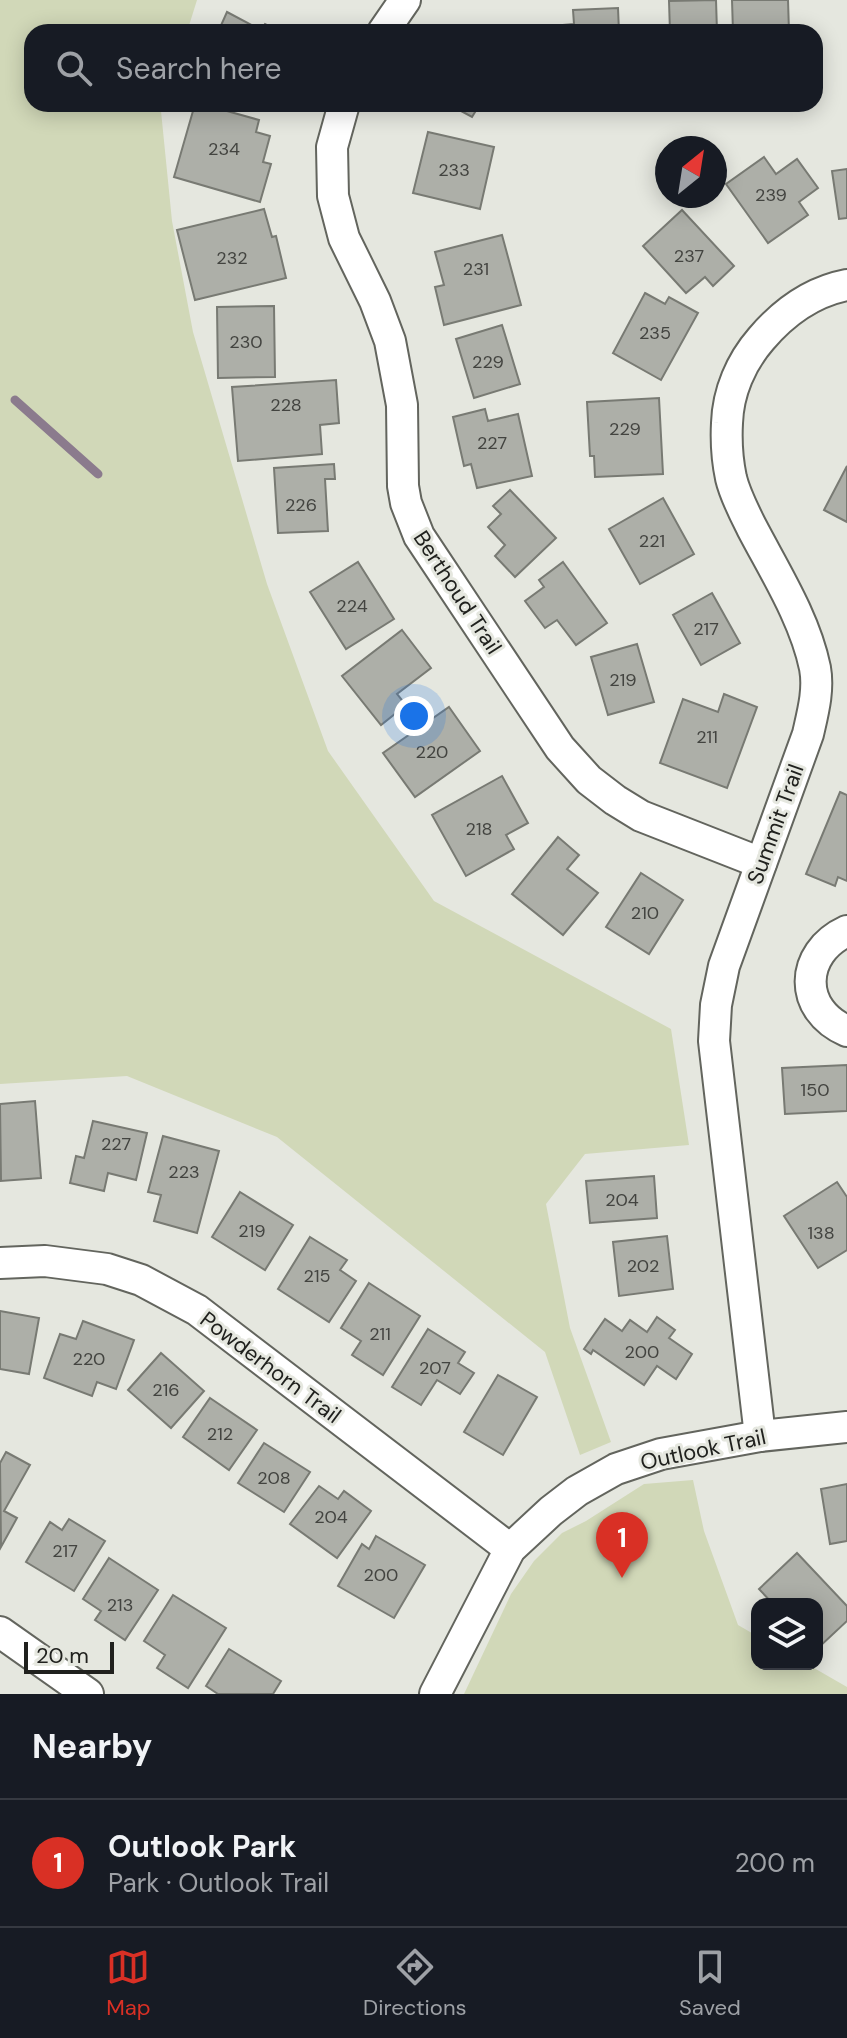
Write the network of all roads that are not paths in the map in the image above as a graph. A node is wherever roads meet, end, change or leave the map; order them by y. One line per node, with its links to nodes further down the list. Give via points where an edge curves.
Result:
1 (405, 0): 2 (street)
2 (388, 24)
3 (342, 112): 5 (street, Berthoud Trail, via 332,147 333,196 344,238 390,341 402,405 403,486 419,536 560,748 589,780 641,816)
4 (847, 285): 5 (street, Summit Trail, via 829,289 777,320 753,348 727,409 731,480 807,636 816,671 808,734)
5 (761, 863): 10 (street, Summit Trail, via 724,966 714,1041)
6 (847, 931): 7 (street, via 819,953 811,984 823,1015)
7 (847, 1031)
8 (0, 1263): 11 (street, Powderhorn Trail, via 45,1261 107,1269 141,1280 197,1310)
9 (847, 1427): 10 (street, Outlook Trail)
10 (760, 1436): 11 (street, Outlook Trail, via 661,1454 616,1469 577,1491)
11 (510, 1549): 14 (street, Outlook Trail)
12 (0, 1632): 13 (street)
13 (88, 1694)
14 (435, 1694)

